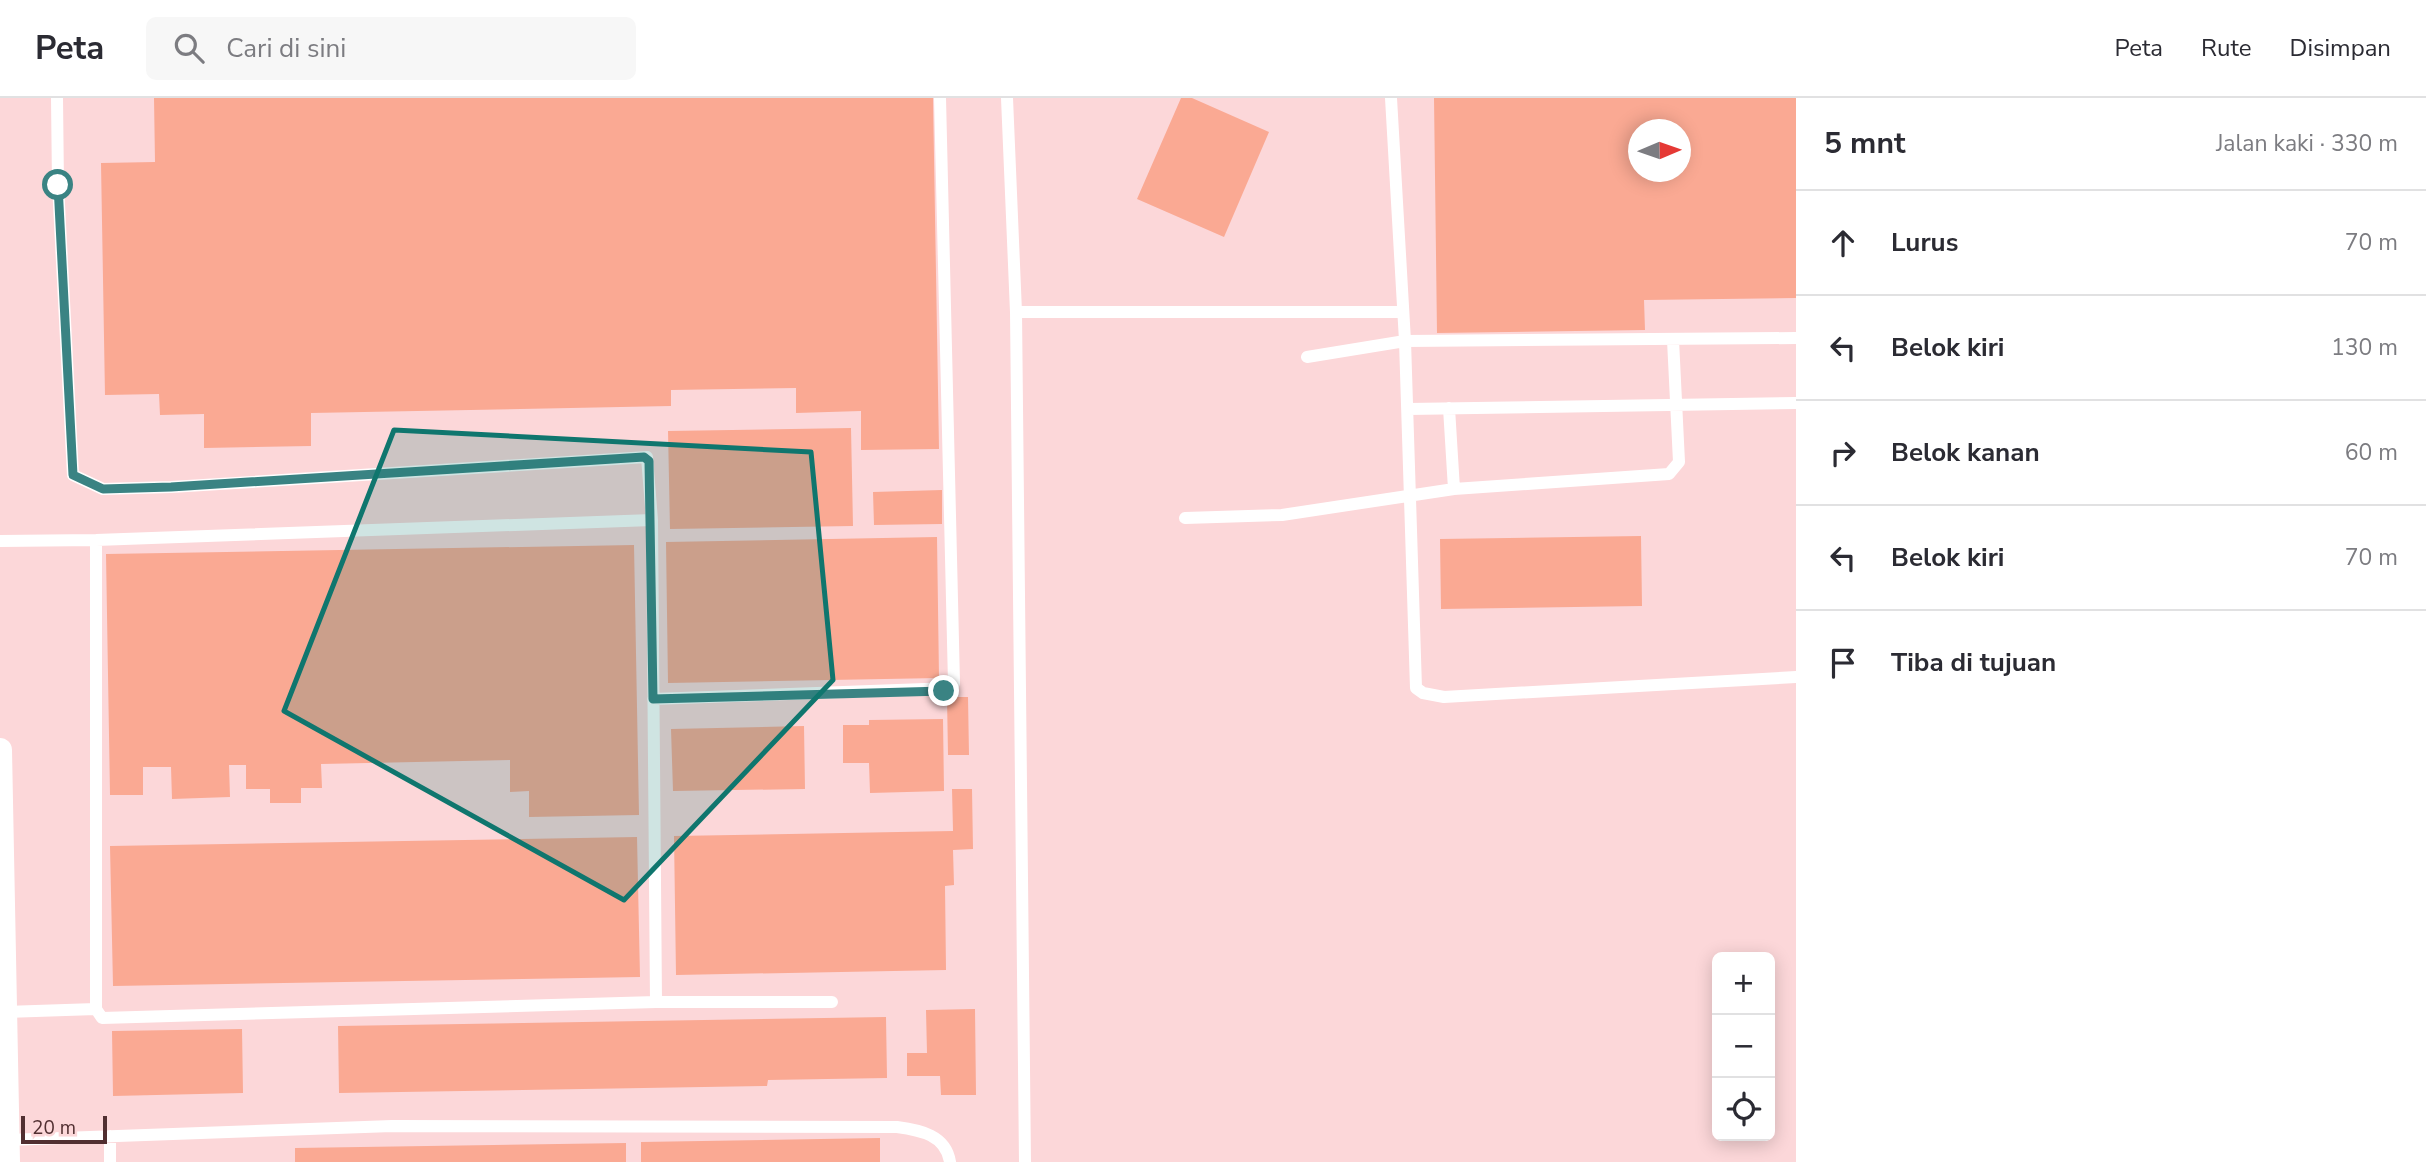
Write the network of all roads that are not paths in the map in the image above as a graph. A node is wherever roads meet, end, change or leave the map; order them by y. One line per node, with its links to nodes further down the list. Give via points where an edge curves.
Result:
1 (57, 98): 18 (lane, via 73,475 103,489 171,487 641,456 649,461)
2 (940, 98): 22 (lane, via 952,688)
3 (1007, 98): 5 (lane)
4 (1391, 98): 6 (lane)
5 (1016, 312): 6 (lane); 33 (lane)
6 (1402, 312): 9 (lane)
7 (1796, 338): 8 (lane)
8 (1673, 340): 9 (lane); 12 (lane)
9 (1405, 341): 10 (lane); 14 (lane)
10 (1307, 357)
11 (1796, 403): 12 (lane)
12 (1674, 405): 13 (lane); 15 (lane, via 1679,462 1669,474)
13 (1449, 408): 14 (lane); 15 (lane)
14 (1408, 409): 16 (lane)
15 (1454, 489): 16 (lane)
16 (1412, 498): 17 (lane, via 1282,515); 21 (lane, via 1415,683 1423,693 1444,697)
17 (1185, 518)
18 (652, 520): 19 (lane); 22 (lane)
19 (96, 540): 20 (lane); 27 (lane)
20 (0, 541)
21 (1796, 677)
22 (653, 699): 25 (lane)
23 (0, 750): 24 (street)
24 (2, 916): 28 (street)
25 (656, 1002): 26 (lane); 27 (lane, via 106,1020)
26 (832, 1002)
27 (96, 1009): 28 (lane)
28 (5, 1012): 30 (street)
29 (110, 1136): 30 (lane); 31 (lane); 32 (lane, via 392,1126 897,1127 921,1130 937,1139)
30 (8, 1151)
31 (110, 1162)
32 (950, 1162)
33 (1025, 1162)

